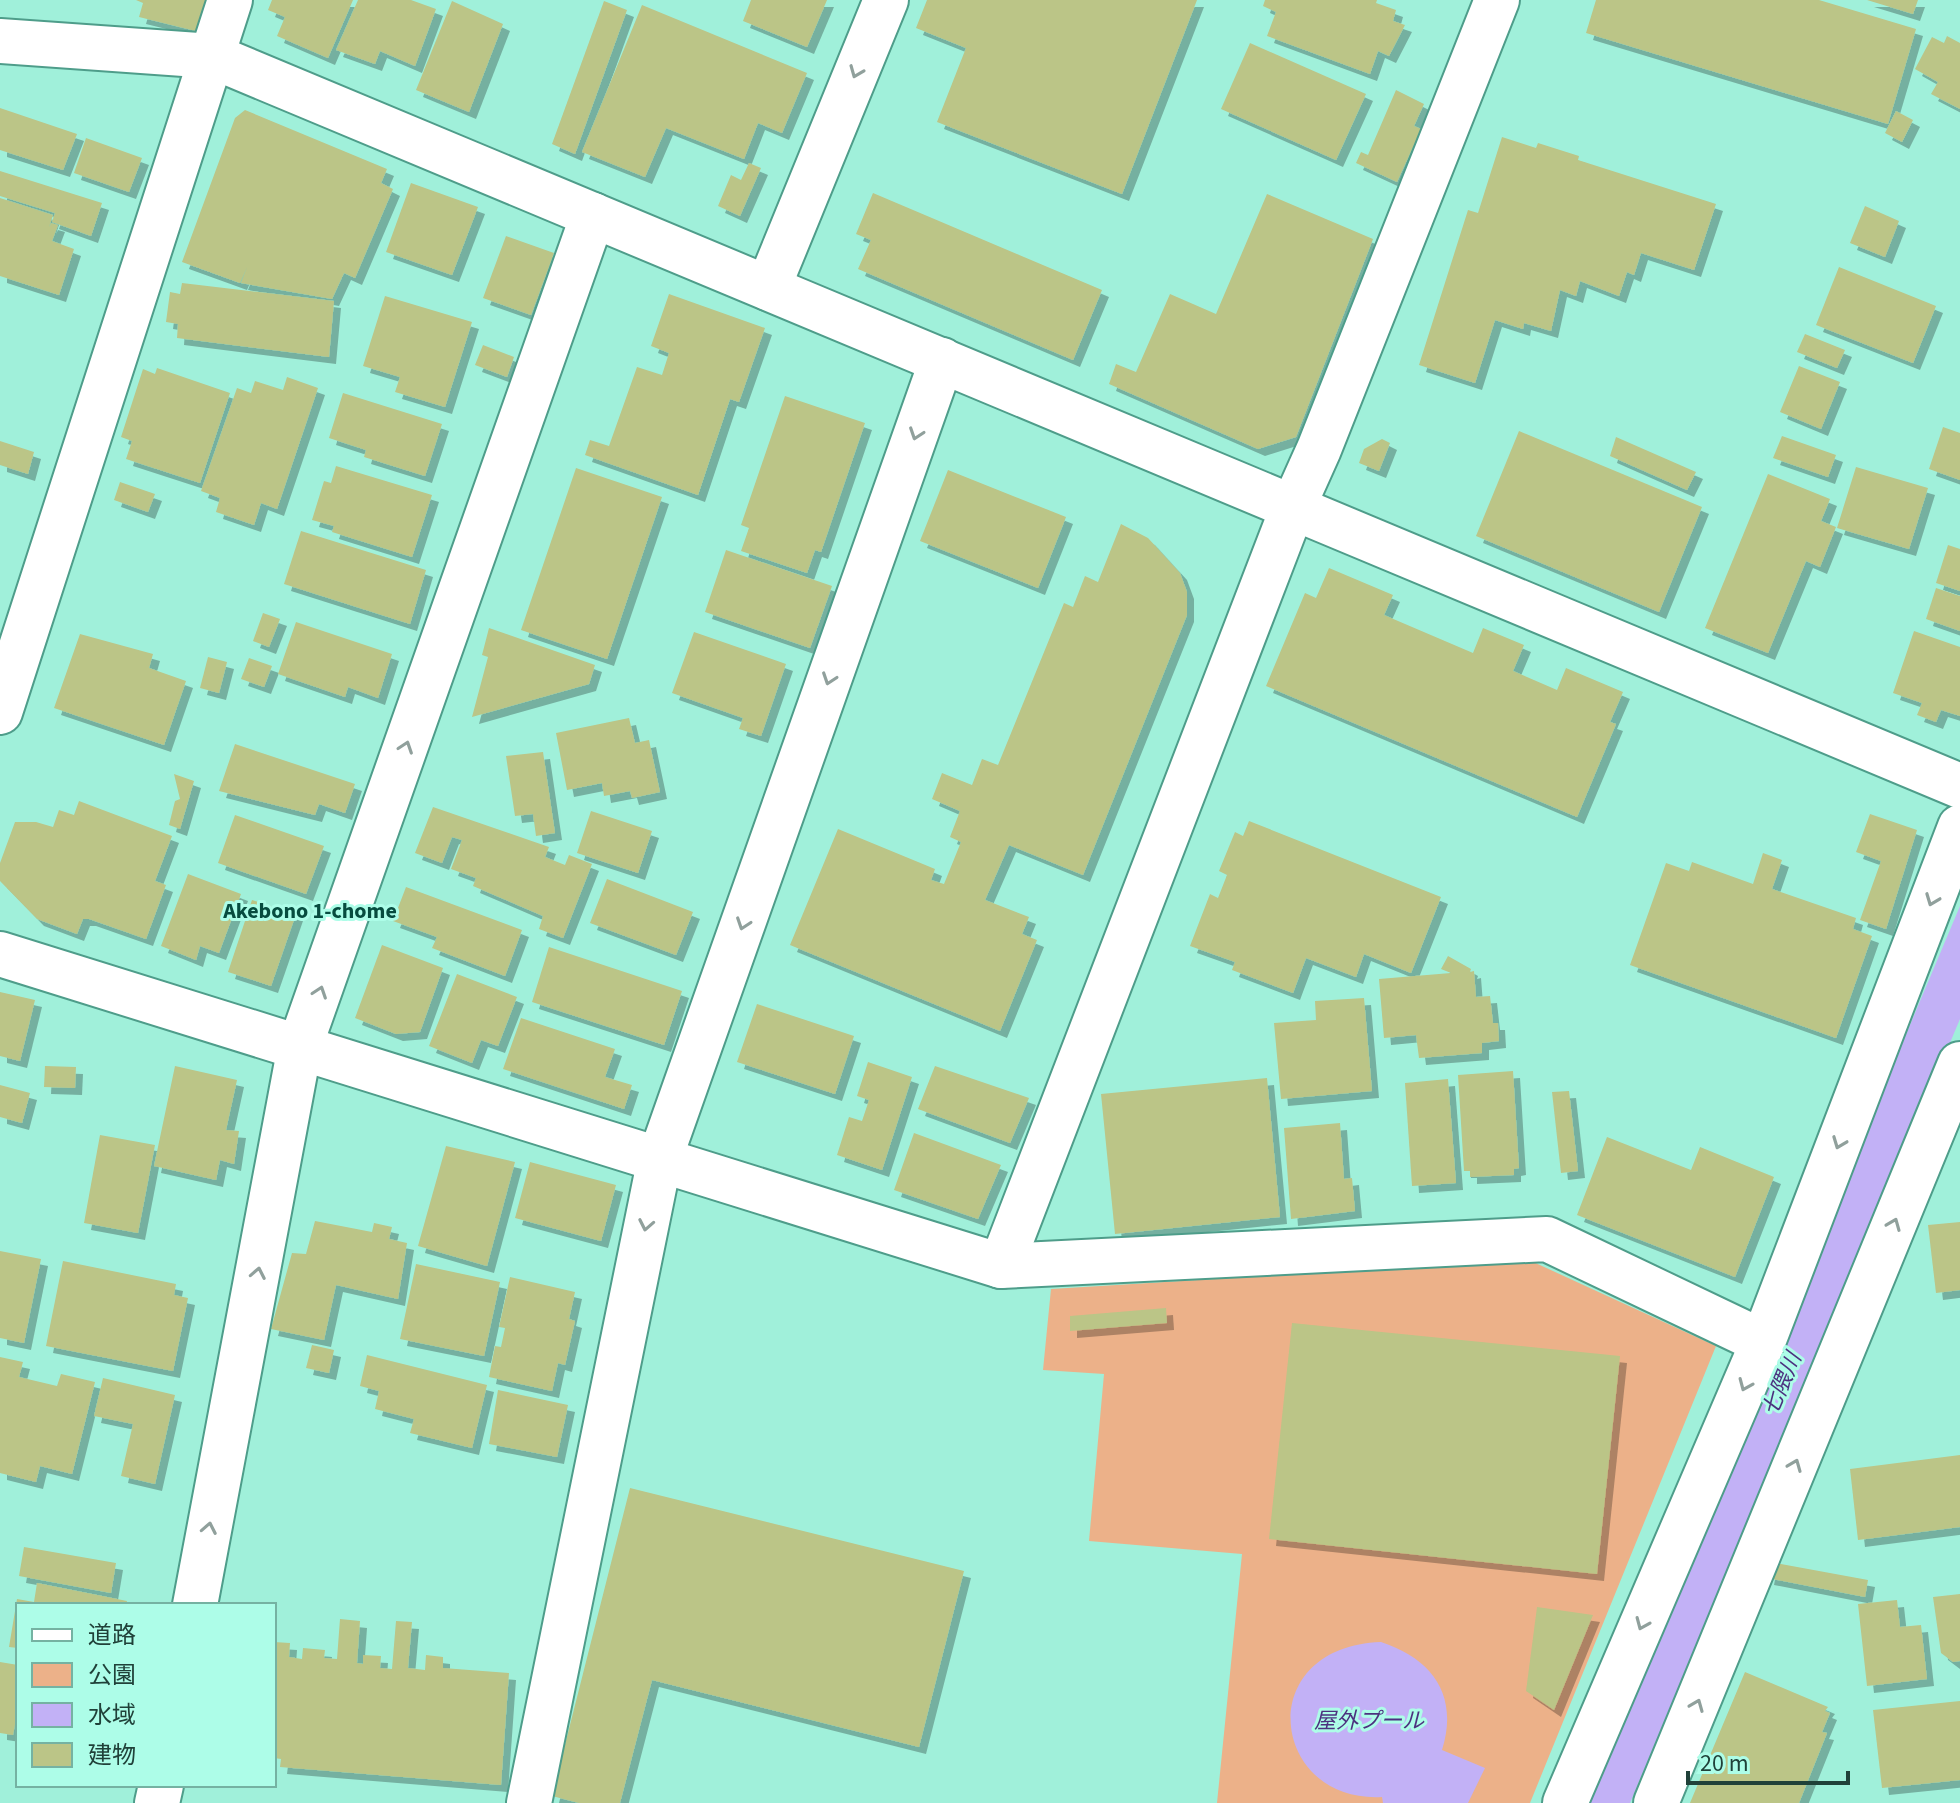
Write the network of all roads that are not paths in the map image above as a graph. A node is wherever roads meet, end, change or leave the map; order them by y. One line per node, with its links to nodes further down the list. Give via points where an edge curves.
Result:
1 (230, 0): 5 (street)
2 (886, 0): 7 (street, one-way to 7)
3 (1497, 0): 9 (street)
4 (0, 41): 5 (street)
5 (212, 56): 6 (street); 10 (street)
6 (593, 215): 7 (street); 14 (street, one-way to 6)
7 (768, 288): 8 (street)
8 (942, 360): 9 (street); 16 (street, one-way to 16)
9 (1293, 507): 11 (street); 17 (street)
10 (0, 712)
11 (1960, 786)
12 (1960, 827): 18 (street, one-way to 18)
13 (0, 954): 14 (street)
14 (300, 1046): 16 (street); 19 (street, one-way to 14)
15 (1960, 1064): 22 (street, one-way to 15)
16 (660, 1158): 17 (street); 20 (street, one-way to 20)
17 (1001, 1266): 18 (street, via 1547,1239)
18 (1763, 1342): 21 (street, one-way to 21)
19 (195, 1603)
20 (529, 1803)
21 (1565, 1803)
22 (1656, 1803)

